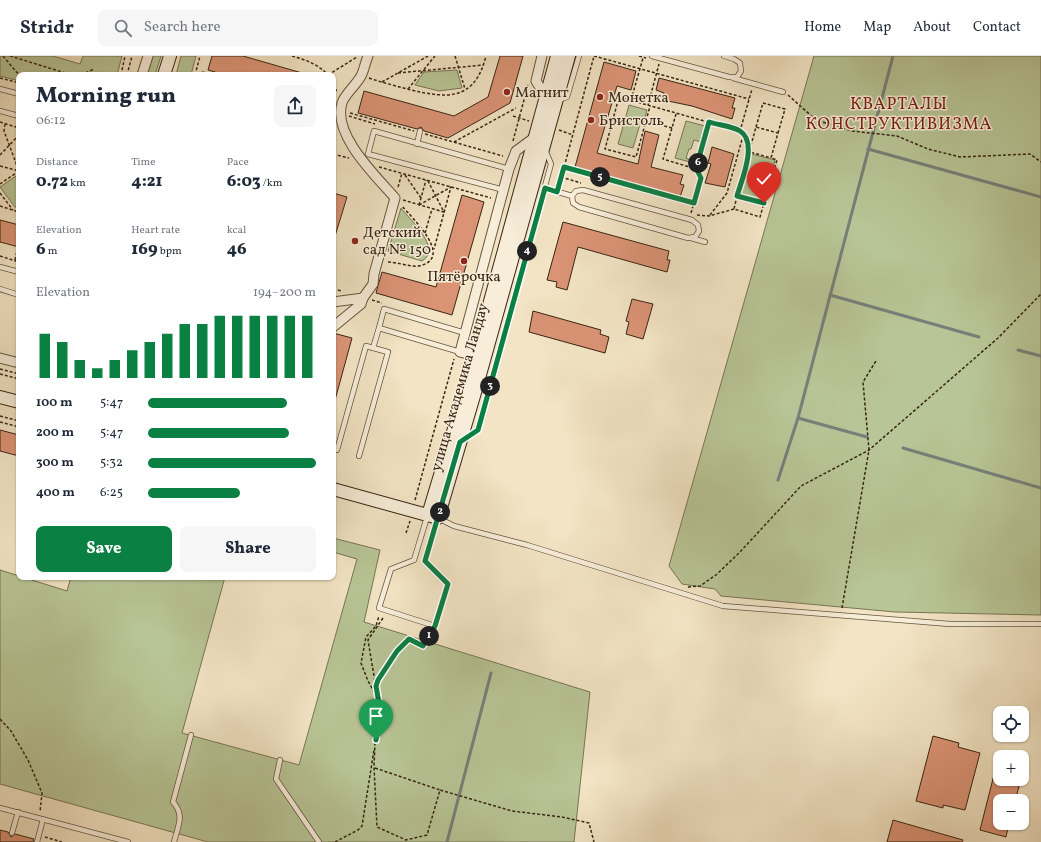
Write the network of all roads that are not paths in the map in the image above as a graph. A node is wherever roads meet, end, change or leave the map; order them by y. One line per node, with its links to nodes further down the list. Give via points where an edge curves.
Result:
1 (148, 56): 10 (street)
2 (170, 56): 11 (street)
3 (368, 56): 33 (street, via 362,74 342,103 343,127 350,144 395,198 373,284)
4 (542, 56): 16 (street, via 536,81)
5 (557, 56): 16 (street, улица Академика Ландау)
6 (569, 56): 16 (street, улица Академика Ландау)
7 (579, 56): 16 (lane, via 567,97)
8 (652, 56): 12 (lane)
9 (724, 56): 12 (lane, via 740,63 741,71)
10 (143, 72)
11 (165, 72)
12 (733, 78): 14 (lane)
13 (0, 89): 15 (lane)
14 (783, 92)
15 (16, 93)
16 (551, 99): 20 (street, улица Академика Ландау); 22 (street, улица Академика Ландау)
17 (0, 111): 18 (lane)
18 (16, 115)
19 (420, 131): 21 (lane)
20 (535, 137): 23 (street, via 516,152); 40 (street, улица Академика Ландау)
21 (416, 144): 23 (lane); 25 (lane, via 374,131 368,154)
22 (544, 147): 24 (lane, via 551,164); 45 (street, улица Академика Ландау)
23 (509, 169): 25 (street)
24 (545, 188): 26 (lane); 45 (lane, via 478,430)
25 (504, 190): 37 (street)
26 (572, 196): 27 (lane, via 573,203 578,207); 27 (lane, via 576,191 583,190 692,220 699,228 697,234)
27 (691, 238): 28 (lane)
28 (705, 242)
29 (0, 267): 30 (lane)
30 (16, 271)
31 (0, 289): 32 (lane)
32 (16, 294)
33 (363, 298): 34 (street); 35 (street, via 361,304)
34 (336, 302)
35 (336, 325)
36 (379, 328): 37 (lane, via 384,309); 38 (lane); 39 (lane)
37 (465, 333): 39 (street)
38 (373, 348): 46 (lane, via 366,346); 47 (lane, via 388,352)
39 (460, 352): 40 (street)
40 (474, 355): 49 (street, улица Академика Ландау)
41 (0, 358): 42 (street)
42 (16, 362)
43 (0, 397): 44 (street)
44 (16, 401)
45 (460, 442): 49 (street, улица Академика Ландау)
46 (337, 450)
47 (359, 456)
48 (336, 490): 49 (street)
49 (433, 516): 49 (lane, via 425,561 448,584 435,626 379,608 391,569 414,560); 50 (lane, via 454,526 723,606 950,624)
50 (1041, 624)
51 (191, 735): 59 (lane, via 174,802 181,814)
52 (280, 760): 60 (lane, via 276,779)
53 (0, 808): 54 (lane)
54 (18, 812): 55 (lane); 56 (lane)
55 (41, 819): 57 (lane); 58 (lane)
56 (12, 833)
57 (37, 842)
58 (128, 842)
59 (174, 842)
60 (319, 842)

